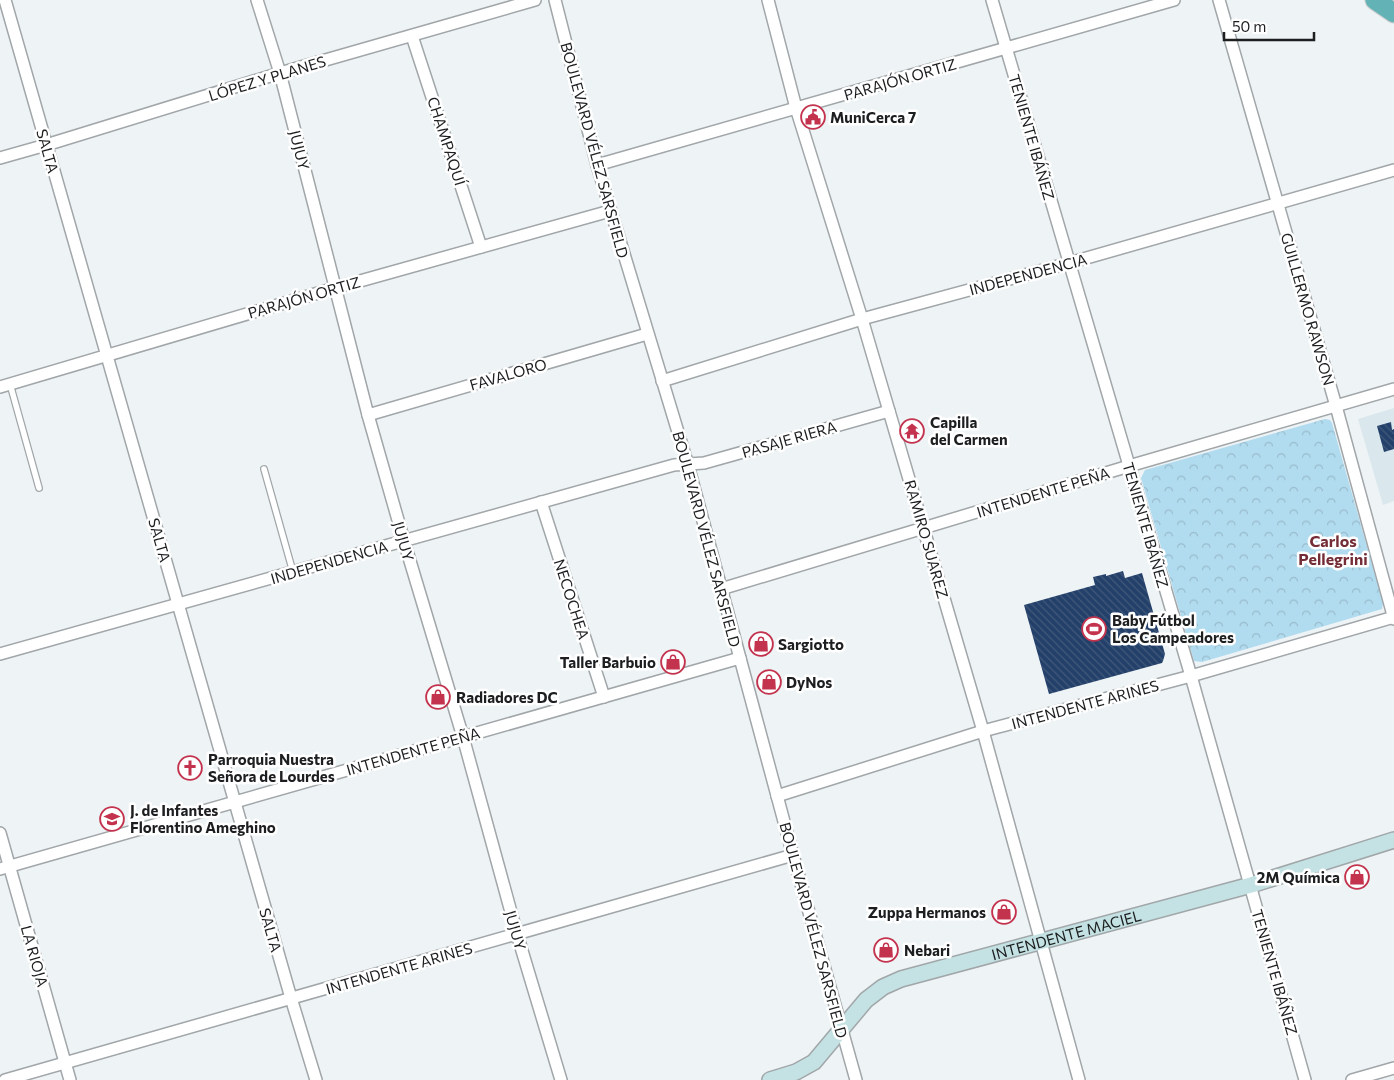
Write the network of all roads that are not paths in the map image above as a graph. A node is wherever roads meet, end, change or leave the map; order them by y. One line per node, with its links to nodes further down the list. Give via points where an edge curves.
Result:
1 (5, 0): 15 (street, SALTA)
2 (257, 0): 13 (street, JUJUY)
3 (535, 0): 11 (street, LÓPEZ Y PLANES)
4 (555, 0): 17 (street, BOULEVARD VÉLEZ SARSFIELD)
5 (768, 0): 14 (street, RAMIRO SUAREZ)
6 (992, 0): 12 (street, TENIENTE IBÁÑEZ)
7 (1174, 0): 12 (street, PARAJÓN ORTIZ)
8 (1219, 0): 19 (street, GUILLERMO RAWSON)
9 (1375, 0): 10 (highway)
10 (1394, 13)
11 (412, 36): 13 (street, LÓPEZ Y PLANES); 21 (street, CHAMPAQUÍ)
12 (1006, 48): 14 (street, PARAJÓN ORTIZ); 22 (street, TENIENTE IBÁÑEZ)
13 (280, 73): 15 (street, LÓPEZ Y PLANES); 23 (street, JUJUY)
14 (796, 108): 17 (street, PARAJÓN ORTIZ); 24 (street, RAMIRO SUAREZ)
15 (46, 145): 16 (street, LÓPEZ Y PLANES); 26 (street, SALTA)
16 (0, 158)
17 (597, 165): 20 (street, BOULEVARD VÉLEZ SARSFIELD)
18 (1394, 170): 19 (street, INDEPENDENCIA)
19 (1278, 203): 22 (street, INDEPENDENCIA); 30 (street, GUILLERMO RAWSON)
20 (610, 211): 21 (street, PARAJÓN ORTIZ); 25 (street, BOULEVARD VÉLEZ SARSFIELD)
21 (481, 247): 23 (street, PARAJÓN ORTIZ)
22 (1069, 264): 24 (street, INDEPENDENCIA); 34 (street, TENIENTE IBÁÑEZ)
23 (335, 288): 26 (street, PARAJÓN ORTIZ); 32 (street, JUJUY)
24 (862, 319): 27 (street, INDEPENDENCIA); 31 (street, RAMIRO SUAREZ)
25 (648, 334): 27 (street, BOULEVARD VÉLEZ SARSFIELD); 32 (street, FAVALORO)
26 (107, 356): 28 (street, PARAJÓN ORTIZ); 42 (street, SALTA)
27 (662, 381): 33 (street, BOULEVARD VÉLEZ SARSFIELD)
28 (5, 386): 36 (lane)
29 (1394, 389): 30 (street, INTENDENTE PEÑA)
30 (1336, 406): 34 (street, INTENDENTE PEÑA); 43 (street, GUILLERMO RAWSON)
31 (889, 411): 33 (street, PASAJE RIERA, via 704,464); 38 (street, RAMIRO SUAREZ)
32 (368, 415): 39 (street, JUJUY)
33 (688, 465): 37 (street, INDEPENDENCIA, via 674,465); 41 (street, BOULEVARD VÉLEZ SARSFIELD)
34 (1129, 466): 38 (street, INTENDENTE PEÑA); 46 (street, TENIENTE IBÁÑEZ)
35 (264, 469): 40 (lane)
36 (39, 488)
37 (541, 502): 39 (street, INDEPENDENCIA); 47 (street, NECOCHEA)
38 (924, 528): 41 (street, INTENDENTE PEÑA); 48 (street, RAMIRO SUAREZ)
39 (404, 541): 40 (street, INDEPENDENCIA); 49 (street, JUJUY)
40 (293, 572): 42 (street, INDEPENDENCIA)
41 (721, 589): 45 (street, BOULEVARD VÉLEZ SARSFIELD)
42 (178, 604): 44 (street, INDEPENDENCIA); 51 (street, SALTA)
43 (1394, 618): 46 (street, INTENDENTE ARINES)
44 (0, 654)
45 (740, 658): 47 (street, INTENDENTE PEÑA); 50 (street, BOULEVARD VÉLEZ SARSFIELD)
46 (1191, 676): 48 (street, INTENDENTE ARINES); 56 (street, TENIENTE IBÁÑEZ)
47 (604, 696): 49 (street, INTENDENTE PEÑA)
48 (983, 731): 50 (street, INTENDENTE ARINES); 58 (street, RAMIRO SUAREZ)
49 (464, 737): 51 (street, INTENDENTE PEÑA); 57 (street, JUJUY)
50 (777, 796): 54 (street, BOULEVARD VÉLEZ SARSFIELD)
51 (235, 802): 55 (street, INTENDENTE PEÑA); 59 (street, SALTA)
52 (0, 833): 55 (street, LA RIOJA)
53 (1394, 840): 56 (main road, INTENDENTE MACIEL)
54 (793, 855): 57 (street, INTENDENTE ARINES); 60 (street, BOULEVARD VÉLEZ SARSFIELD)
55 (5, 868): 61 (street, LA RIOJA)
56 (1251, 885): 58 (main road, INTENDENTE MACIEL); 70 (street, TENIENTE IBÁÑEZ)
57 (517, 934): 59 (street, INTENDENTE ARINES); 66 (street, JUJUY)
58 (1040, 942): 60 (main road, INTENDENTE MACIEL, via 883,986 866,1000); 69 (street, RAMIRO SUAREZ)
59 (291, 998): 61 (street, INTENDENTE ARINES); 65 (street, SALTA)
60 (842, 1030): 67 (main road, INTENDENTE MACIEL, via 814,1062); 68 (street, BOULEVARD VÉLEZ SARSFIELD)
61 (65, 1063): 63 (street, INTENDENTE ARINES); 64 (street, LA RIOJA)
62 (1394, 1068): 71 (street)
63 (5, 1080)
64 (70, 1080)
65 (316, 1080)
66 (561, 1080)
67 (770, 1080)
68 (856, 1080)
69 (1079, 1080)
70 (1306, 1080)
71 (1352, 1080)

